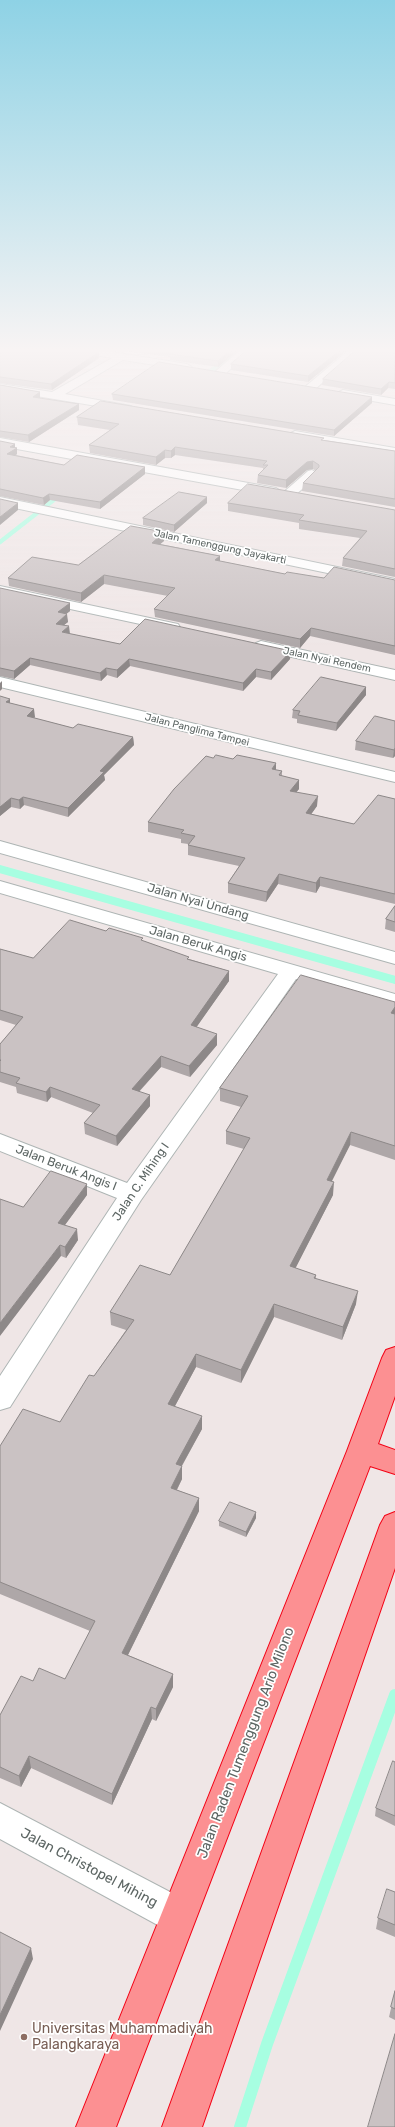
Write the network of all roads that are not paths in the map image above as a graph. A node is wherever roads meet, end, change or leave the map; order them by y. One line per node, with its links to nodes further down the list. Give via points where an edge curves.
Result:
1 (46, 450): 5 (street)
2 (384, 450): 3 (street)
3 (395, 452)
4 (312, 474): 5 (street)
5 (289, 494): 6 (street)
6 (304, 497)
7 (0, 501): 8 (street, Jalan Tamenggung Jayakarti)
8 (395, 583)
9 (0, 590): 10 (street)
10 (186, 630)
11 (248, 643): 12 (street, Jalan Nyai Rendem)
12 (395, 675)
13 (0, 682): 14 (street, Jalan Panglima Tampei)
14 (395, 777)
15 (0, 847): 17 (street, Jalan Nyai Undang)
16 (0, 887): 18 (street, Jalan Beruk Angis)
17 (395, 958)
18 (291, 971): 19 (street, Jalan Beruk Angis); 21 (street, Jalan C. Mihing I)
19 (395, 1001)
20 (0, 1142): 21 (street, Jalan Beruk Angis I)
21 (132, 1194): 23 (street, Jalan C. Mihing I)
22 (395, 1358): 24 (highway, Jalan Raden Tumenggung Ario Milono)
23 (0, 1399)
24 (361, 1451): 25 (highway); 28 (highway, Jalan Raden Tumenggung Ario Milono)
25 (395, 1462)
26 (395, 1525): 30 (highway)
27 (0, 1820): 28 (street, Jalan Christopel Mihing)
28 (178, 1916): 29 (highway, Jalan Raden Tumenggung Ario Milono)
29 (96, 2127)
30 (182, 2127)

